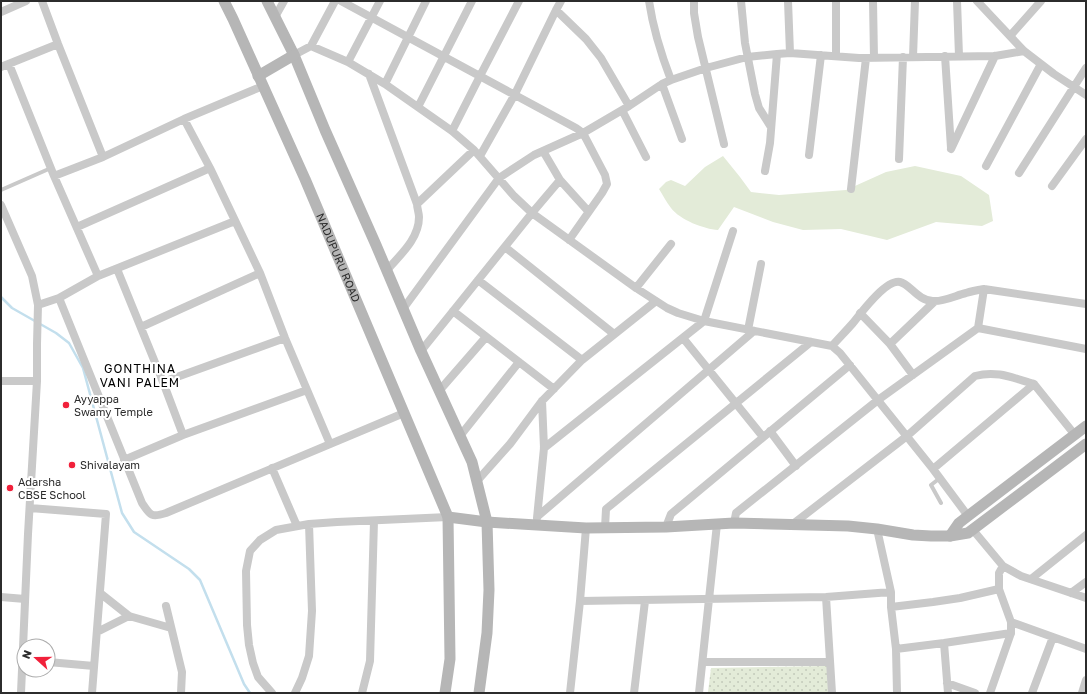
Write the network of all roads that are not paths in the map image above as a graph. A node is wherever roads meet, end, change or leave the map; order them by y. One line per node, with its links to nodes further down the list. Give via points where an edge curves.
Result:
1 (42, 1): 29 (street)
2 (224, 1): 54 (street, NADUPURU ROAD)
3 (267, 1): 25 (street)
4 (284, 1): 25 (street)
5 (335, 1): 30 (street)
6 (341, 1): 26 (street)
7 (380, 1): 26 (street)
8 (426, 1): 28 (street)
9 (472, 1): 40 (street)
10 (519, 1): 52 (street)
11 (561, 1): 23 (street)
12 (650, 1): 53 (street)
13 (694, 1): 49 (street, via 698,37)
14 (741, 1): 41 (street)
15 (788, 1): 32 (street)
16 (836, 1): 36 (street)
17 (873, 1): 45 (street)
18 (915, 1): 43 (street)
19 (958, 1): 38 (street)
20 (979, 1): 27 (street)
21 (1041, 1): 27 (street)
22 (23, 2): 24 (street)
23 (556, 10): 58 (street); 61 (street, via 586,39 601,58)
24 (1, 12)
25 (275, 17): 34 (street)
26 (371, 17): 28 (street); 46 (street)
27 (1010, 36): 31 (street)
28 (408, 37): 40 (street); 55 (street)
29 (58, 44): 48 (street); 72 (street)
30 (311, 46): 34 (street); 46 (street)
31 (1024, 51): 39 (street); 47 (street)
32 (790, 53): 33 (street); 35 (street)
33 (777, 54): 41 (street); 63 (street)
34 (294, 55): 54 (street); 97 (street)
35 (821, 55): 36 (street); 71 (street)
36 (836, 56): 44 (street)
37 (945, 56): 38 (street); 39 (street, via 951,149); 43 (street)
38 (959, 56): 39 (street)
39 (995, 56)
40 (444, 57): 52 (street); 60 (street)
41 (747, 57): 49 (street); 63 (street, via 755,94)
42 (904, 57): 43 (street); 45 (street); 74 (street)
43 (913, 57)
44 (866, 58): 45 (street); 83 (street)
45 (874, 58)
46 (348, 62): 51 (street)
47 (1041, 64): 57 (street); 75 (street)
48 (5, 65): 78 (street)
49 (706, 68): 53 (street); 68 (street)
50 (1086, 68): 57 (street)
51 (369, 74): 55 (street); 85 (street)
52 (480, 76): 58 (street); 64 (street)
53 (670, 80): 56 (street)
54 (261, 81): 62 (street); 139 (street, NADUPURU ROAD)
55 (386, 84): 60 (street)
56 (662, 84): 61 (street); 66 (street)
57 (1073, 88): 59 (street); 79 (street)
58 (515, 94): 65 (street); 70 (street)
59 (1086, 95)
60 (418, 107): 64 (street)
61 (625, 108): 65 (street); 73 (street)
62 (184, 120): 72 (street); 76 (street)
63 (771, 127): 77 (street)
64 (452, 131): 70 (street)
65 (583, 133): 69 (street); 87 (street, via 605,175 607,184)
66 (682, 139)
67 (1086, 139): 82 (street)
68 (724, 144)
69 (543, 151): 80 (street, via 534,154); 81 (street)
70 (477, 153): 80 (street); 85 (street)
71 (809, 155)
72 (103, 157): 78 (street)
73 (646, 157)
74 (899, 158)
75 (986, 166)
76 (210, 168): 89 (street); 90 (street)
77 (765, 170)
78 (53, 172): 84 (lane); 90 (street)
79 (1019, 173)
80 (499, 178): 88 (street); 108 (street)
81 (560, 180): 87 (street); 88 (street)
82 (1052, 186)
83 (851, 189)
84 (1, 190)
85 (417, 204): 97 (street, via 417,230 405,250)
86 (1, 205): 107 (street, via 32,276)
87 (588, 211): 92 (street)
88 (532, 213): 92 (street); 94 (street)
89 (235, 221): 96 (street); 98 (street)
90 (77, 227): 99 (street)
91 (733, 231): 111 (street)
92 (569, 240): 101 (street)
93 (671, 244): 101 (street)
94 (505, 247): 100 (street); 115 (street)
95 (761, 264): 114 (street)
96 (117, 269): 99 (street); 112 (street)
97 (386, 270): 108 (street)
98 (260, 273): 112 (street); 117 (street)
99 (98, 276): 103 (street)
100 (478, 280): 109 (street); 124 (street)
101 (636, 288): 104 (street)
102 (984, 289): 105 (street); 106 (street); 113 (street)
103 (59, 298): 107 (street); 149 (street)
104 (656, 301): 111 (street, via 678,313); 115 (street)
105 (934, 302): 110 (street, via 926,300 900,282 893,282); 120 (street)
106 (1086, 304)
107 (38, 305): 130 (street)
108 (403, 309): 123 (street)
109 (453, 311): 116 (street); 123 (street)
110 (860, 313): 120 (street); 121 (street)
111 (704, 321): 114 (street); 118 (street)
112 (141, 326): 131 (street)
113 (978, 328): 122 (street); 128 (street)
114 (751, 330): 119 (street); 127 (street)
115 (614, 334): 124 (street)
116 (486, 337): 125 (street); 135 (street)
117 (285, 338): 131 (street); 134 (street)
118 (683, 338): 127 (street); 148 (street)
119 (810, 342): 121 (street); 138 (street)
120 (890, 344): 128 (street)
121 (832, 346): 126 (street)
122 (1086, 349)
123 (421, 350): 135 (street)
124 (582, 360): 133 (street)
125 (519, 362): 133 (street); 144 (street)
126 (850, 365): 136 (street); 141 (street)
127 (708, 370): 138 (street); 160 (street)
128 (913, 375): 136 (street)
129 (1, 381): 130 (street)
130 (38, 381): 156 (street)
131 (163, 382): 142 (street)
132 (1034, 384): 143 (street); 145 (street, via 999,374 985,373 975,376); 152 (street)
133 (554, 389): 137 (street)
134 (307, 390): 142 (street); 146 (street)
135 (439, 391): 144 (street)
136 (878, 400): 145 (street); 150 (street)
137 (542, 401): 148 (street); 154 (street, via 510,444)
138 (735, 403): 141 (street); 169 (street, via 606,509)
139 (404, 413): 146 (street); 158 (street, NADUPURU ROAD)
140 (1086, 426): 143 (street)
141 (767, 434): 150 (street); 167 (street, via 671,514)
142 (182, 435): 149 (street)
143 (1074, 435): 157 (street)
144 (460, 436): 154 (street, via 472,462)
145 (907, 436): 152 (street); 165 (street)
146 (330, 444): 151 (street)
147 (1086, 444): 171 (street)
148 (544, 448): 160 (street)
149 (124, 460): 151 (street, via 142,503 148,512 157,516)
150 (796, 466): 162 (street, via 736,513)
151 (272, 468): 166 (street)
152 (933, 469): 153 (street)
153 (940, 477): 155 (lane, via 931,485); 157 (street)
154 (477, 481): 161 (street)
155 (941, 503)
156 (30, 508): 178 (street, via 106,514); 184 (street)
157 (968, 516): 173 (street, via 959,523)
158 (448, 517): 159 (street); 161 (street); 213 (street, via 450,658)
159 (374, 520): 163 (street); 212 (street, via 370,661)
160 (537, 520): 161 (street); 168 (street)
161 (487, 522): 214 (street, via 488,626)
162 (734, 523): 164 (street); 165 (street)
163 (309, 524): 166 (street); 211 (street, via 312,611 309,656)
164 (718, 524): 167 (street); 186 (street)
165 (793, 524): 170 (street)
166 (297, 526): 210 (street, via 276,530 260,540 250,551 246,571 250,651 258,677)
167 (666, 527): 169 (street)
168 (586, 528): 169 (street); 187 (street)
169 (605, 528)
170 (877, 529): 173 (street, via 914,535); 179 (street)
171 (973, 530): 173 (street); 174 (street)
172 (1086, 535): 175 (street)
173 (950, 536)
174 (1003, 566): 175 (street); 177 (street, via 999,573)
175 (1031, 579): 180 (street)
176 (1086, 582): 180 (street)
177 (999, 589): 189 (street, via 960,598); 191 (street)
178 (100, 592): 190 (street); 193 (street)
179 (891, 592): 182 (street); 189 (street)
180 (1070, 593): 183 (street)
181 (1, 597): 184 (street)
182 (826, 597): 186 (street); 201 (street)
183 (1086, 598)
184 (25, 599): 196 (street)
185 (645, 600): 186 (street); 187 (street); 216 (street)
186 (709, 600): 200 (street)
187 (580, 601): 215 (street)
188 (166, 606): 192 (street)
189 (891, 606): 198 (street)
190 (129, 616): 192 (street); 193 (street)
191 (1011, 622): 194 (street); 195 (street)
192 (171, 628): 209 (street, via 182,672)
193 (97, 632): 203 (street)
194 (1011, 633): 197 (street); 222 (street)
195 (1053, 637): 199 (street); 223 (street)
196 (24, 638)
197 (944, 643): 198 (street); 206 (street)
198 (896, 649): 219 (street)
199 (1086, 649)
200 (703, 662): 201 (street); 217 (street)
201 (830, 662): 218 (street)
202 (56, 663): 203 (street)
203 (94, 666): 208 (street)
204 (22, 678): 207 (street)
205 (1086, 680): 224 (street)
206 (947, 683): 220 (street); 221 (street)
207 (21, 693)
208 (92, 693)
209 (181, 693)
210 (272, 693)
211 (295, 693)
212 (362, 693)
213 (445, 693)
214 (479, 693)
215 (570, 693)
216 (634, 693)
217 (699, 693)
218 (832, 693)
219 (897, 693)
220 (948, 693)
221 (975, 693)
222 (990, 693)
223 (1032, 693)
224 (1083, 693)

